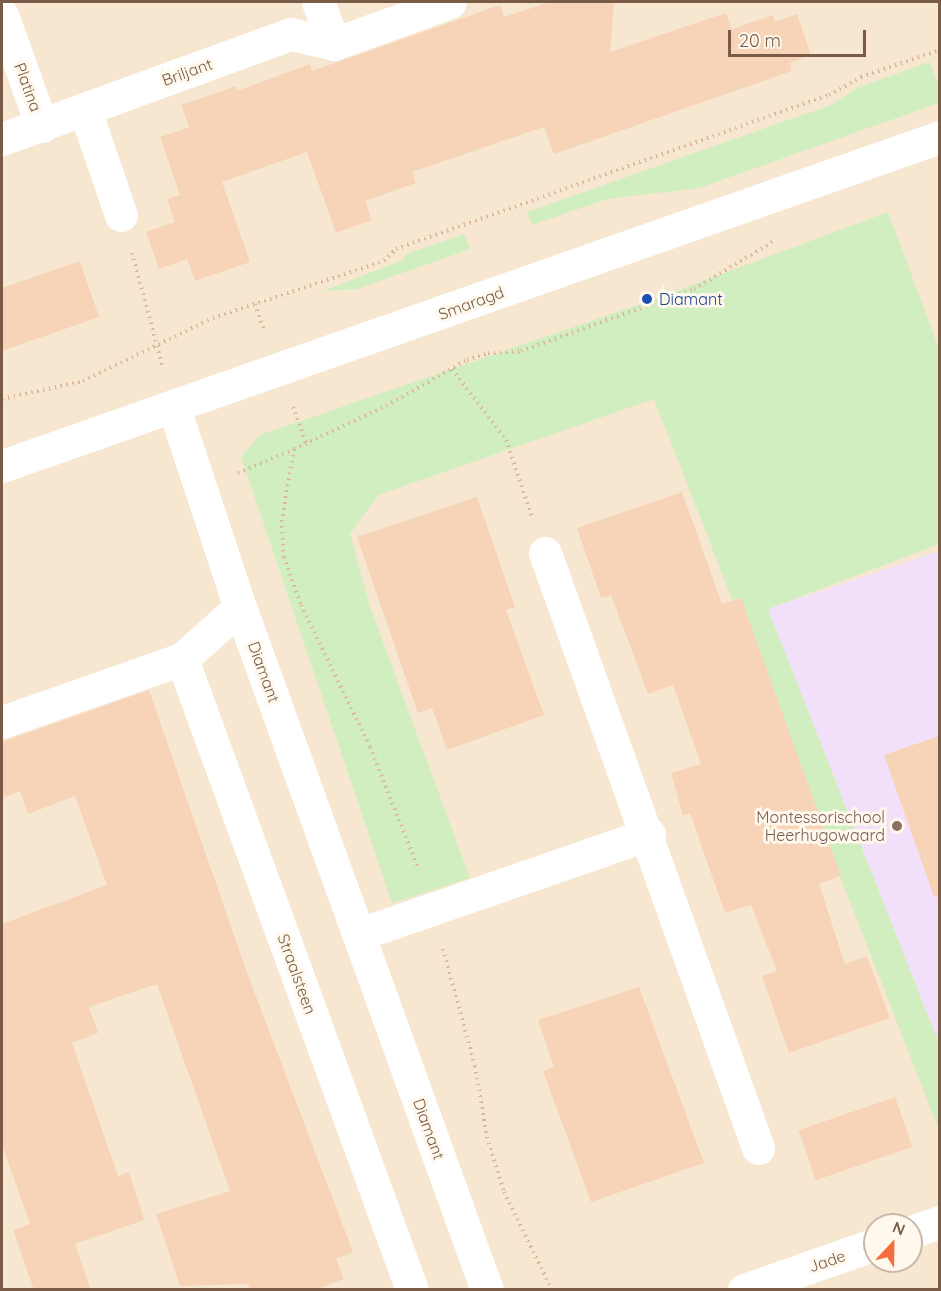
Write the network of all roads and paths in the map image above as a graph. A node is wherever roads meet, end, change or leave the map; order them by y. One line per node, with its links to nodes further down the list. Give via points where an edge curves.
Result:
1 (318, 2): 4 (street)
2 (450, 2): 4 (street)
3 (2, 15): 7 (street, Platina)
4 (334, 44): 6 (street, Briljant, via 291,34)
5 (939, 51): 12 (path, via 861,77 829,95 396,249 384,261 213,318)
6 (85, 110): 7 (street, Briljant); 10 (street)
7 (42, 126): 9 (street, Briljant)
8 (939, 137): 15 (street, Smaragd)
9 (2, 139)
10 (121, 215): 12 (path)
11 (783, 236): 13 (path, via 694,289 521,351 488,353)
12 (158, 347): 14 (path, via 82,381); 15 (path)
13 (452, 369): 16 (path, via 386,406); 19 (path, via 506,440)
14 (2, 399)
15 (174, 408): 17 (street, Smaragd); 18 (street, Diamant)
16 (294, 449): 18 (path); 24 (path, via 282,520 284,557 301,605 396,808)
17 (2, 466)
18 (200, 488): 20 (street, Diamant)
19 (545, 553): 23 (street)
20 (240, 607): 21 (street); 25 (street, Diamant)
21 (182, 659): 22 (street); 30 (street, Straalsteen)
22 (2, 722)
23 (649, 834): 24 (street); 26 (street)
24 (431, 911): 25 (street); 32 (path, via 475,1066 504,1192)
25 (360, 934): 31 (street, Diamant)
26 (758, 1148)
27 (939, 1222): 28 (street)
28 (923, 1228)
29 (863, 1248): 33 (street, Jade)
30 (412, 1290)
31 (487, 1290)
32 (552, 1290)
33 (744, 1290)

